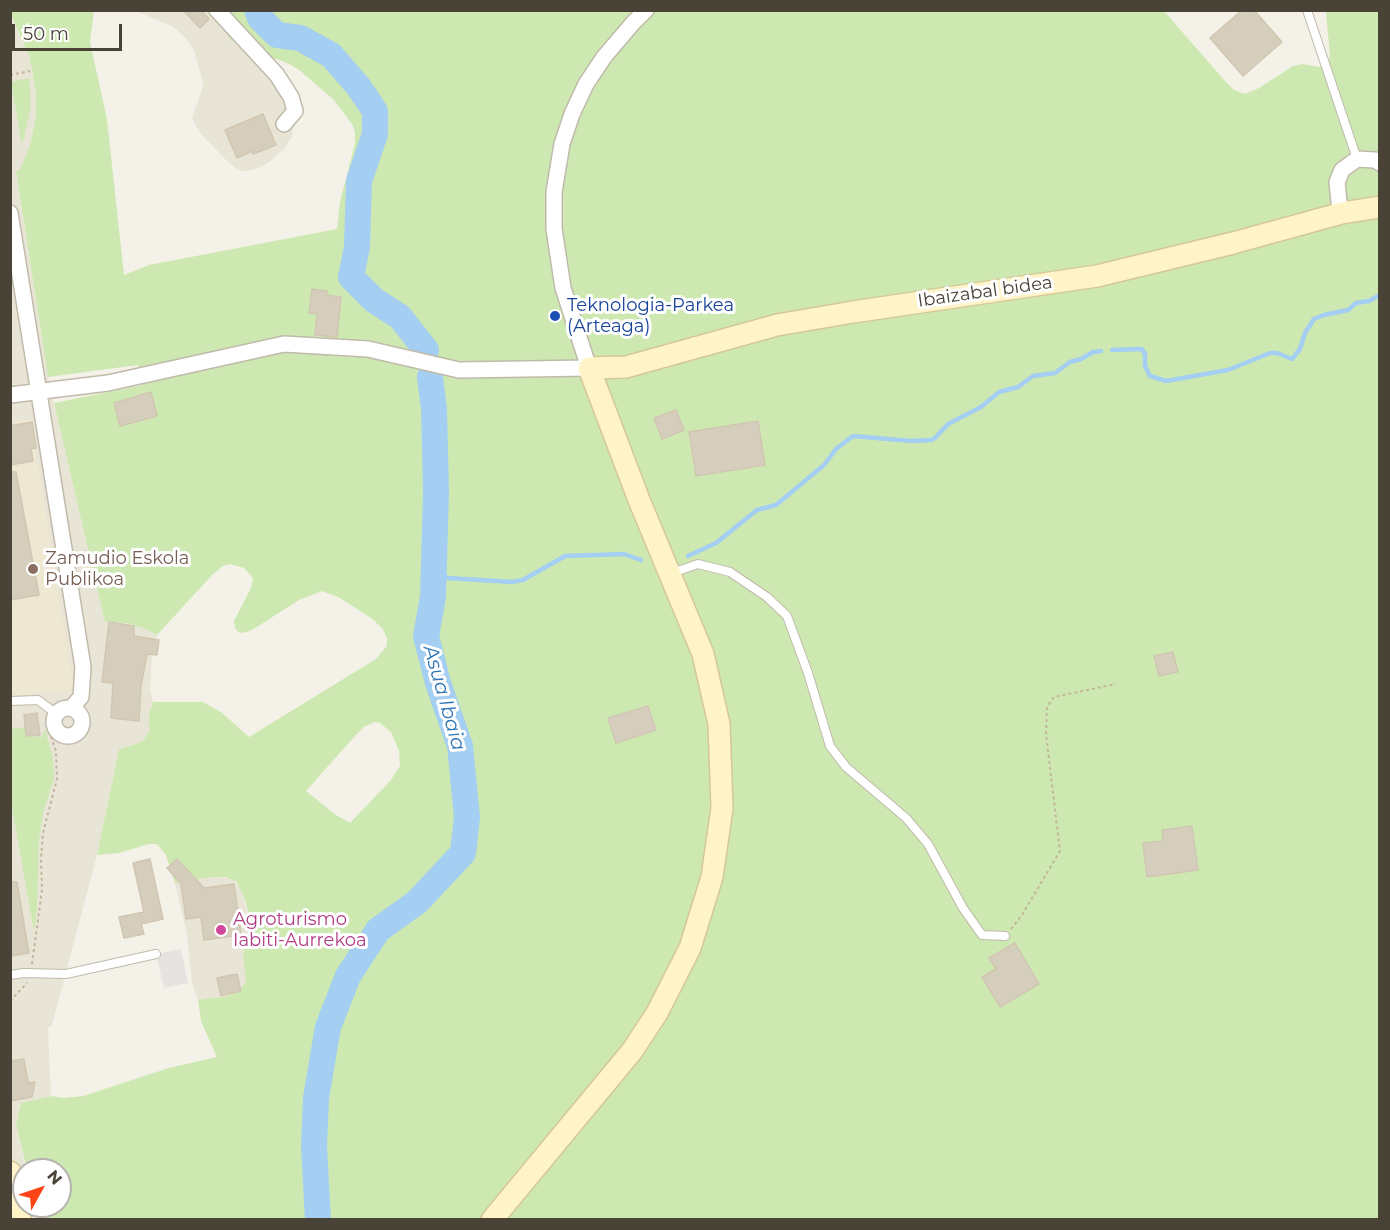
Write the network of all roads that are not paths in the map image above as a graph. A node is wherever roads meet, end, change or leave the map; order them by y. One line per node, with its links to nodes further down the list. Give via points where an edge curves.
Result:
1 (217, 10): 4 (street, via 277,75 291,97 294,111)
2 (646, 10): 10 (street, via 604,57 586,84 562,144 554,229 563,288)
3 (1307, 10): 5 (lane)
4 (284, 124)
5 (1357, 159): 6 (street); 9 (street, via 1342,170 1337,182)
6 (1380, 163)
7 (1380, 207): 9 (street, Ibaizabal bidea)
8 (10, 213): 11 (street)
9 (1342, 213): 10 (street, Ibaizabal bidea, via 1097,276 854,312 777,326 626,367)
10 (590, 368): 11 (street, via 459,370 368,350 284,344 108,383); 13 (street)
11 (39, 391): 12 (street); 15 (street, via 83,667 81,697)
12 (10, 395)
13 (670, 574): 17 (lane, via 698,564 730,572 787,616 830,746 846,767 906,818 928,844 982,935); 22 (street, via 703,654 719,724 722,808 712,877 690,948 657,1013 618,1068)
14 (10, 701): 16 (lane, via 38,700)
15 (71, 708)
16 (50, 709)
17 (1005, 936)
18 (156, 954): 19 (lane, via 66,974)
19 (10, 975)
20 (10, 1172): 21 (street)
21 (20, 1220)
22 (492, 1220)

